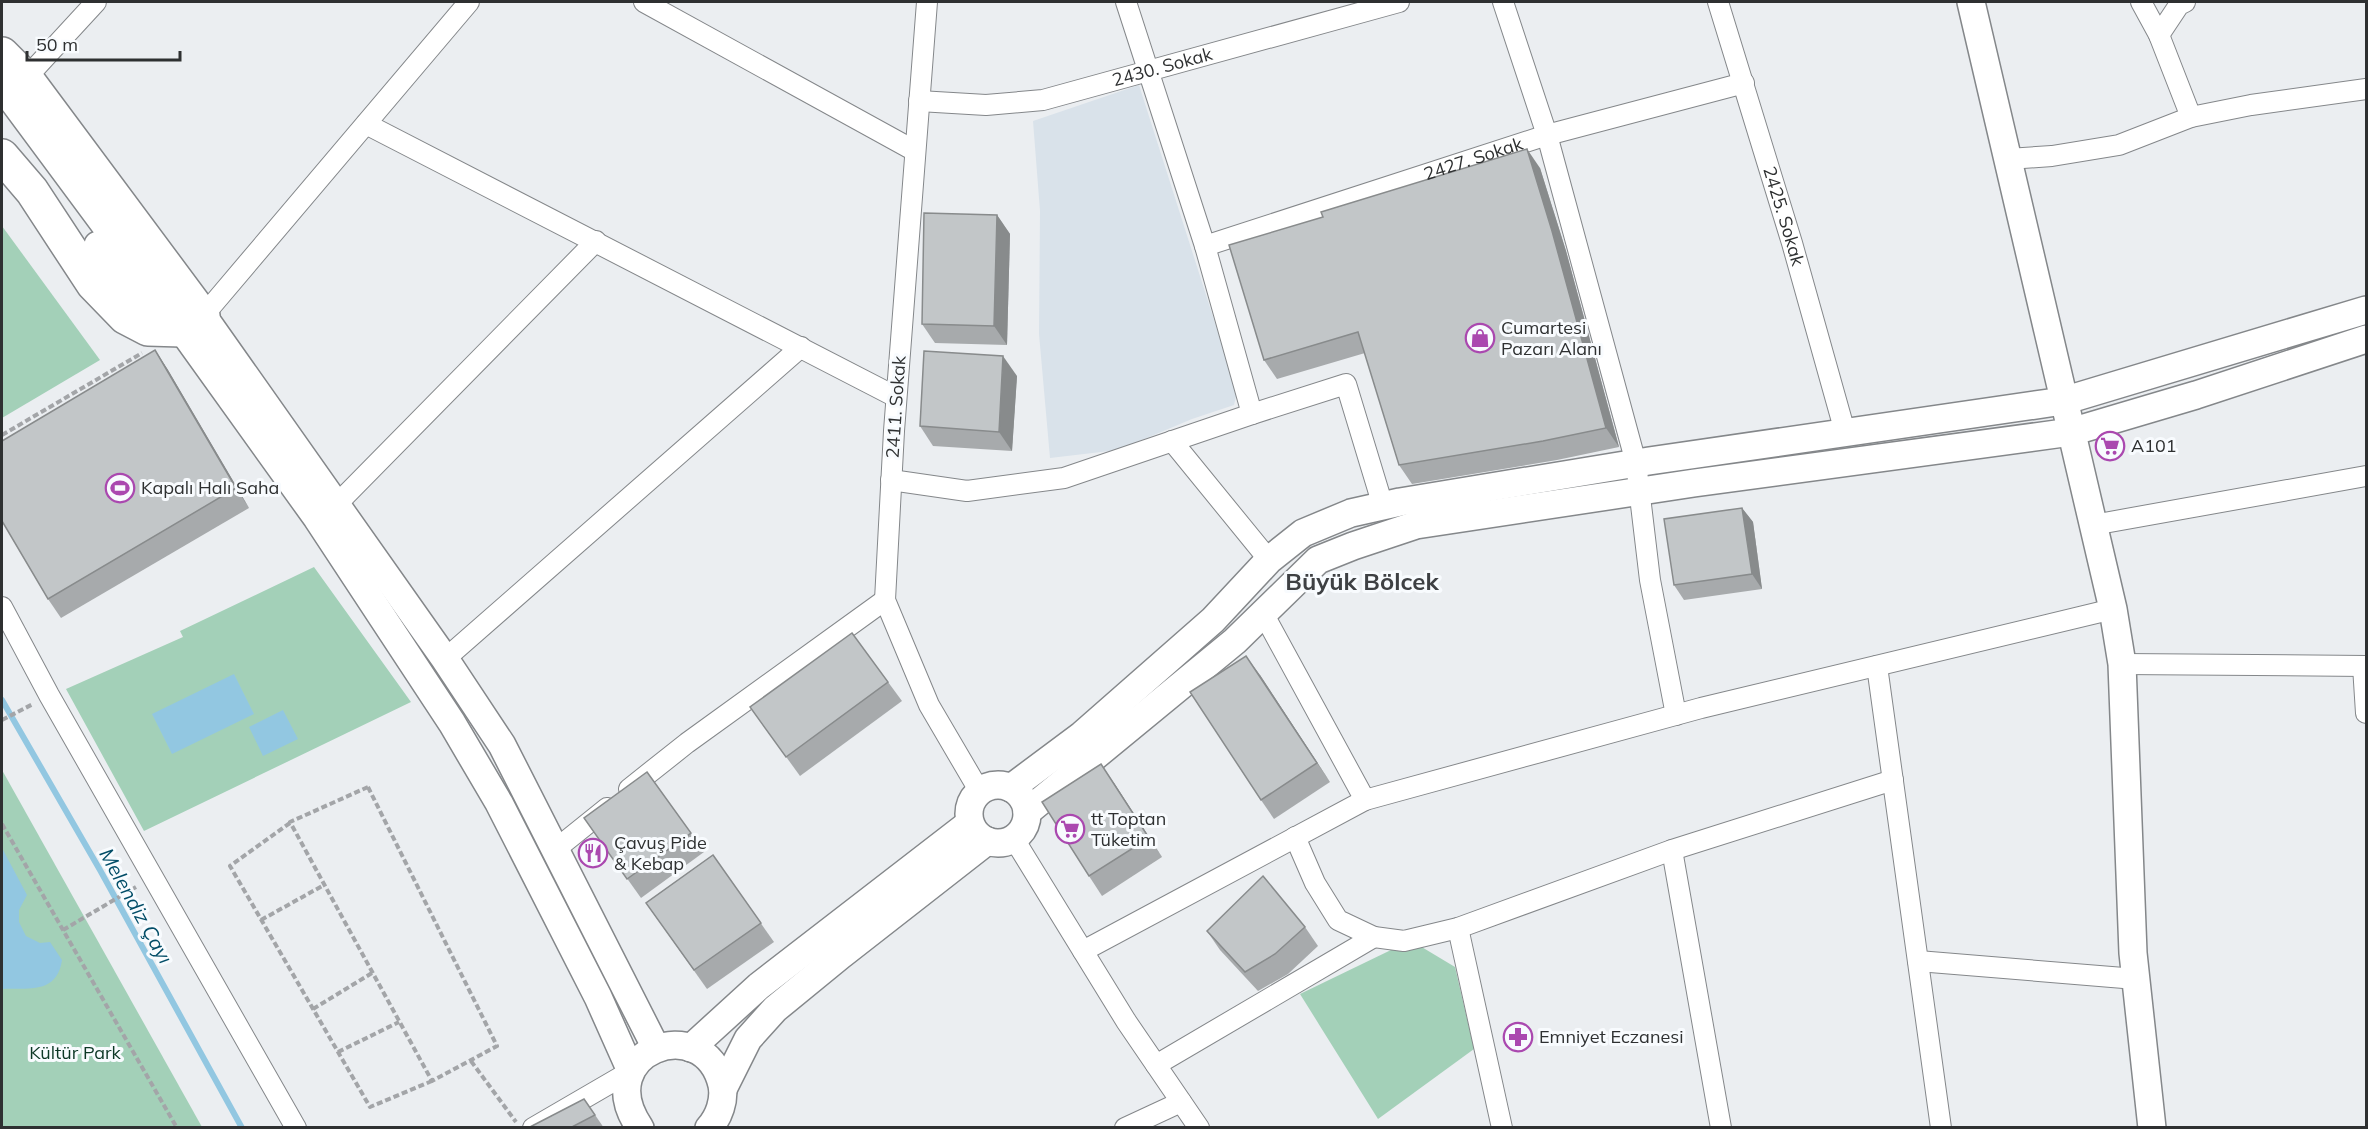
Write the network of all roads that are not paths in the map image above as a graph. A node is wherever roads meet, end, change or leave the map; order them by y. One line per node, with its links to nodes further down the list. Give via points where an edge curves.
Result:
1 (96, 2): 15 (street)
2 (469, 2): 21 (street)
3 (644, 2): 23 (street)
4 (927, 2): 18 (street, 2411. Sokak)
5 (1126, 2): 14 (street)
6 (1399, 2): 14 (street, 2430. Sokak)
7 (1503, 2): 22 (street)
8 (1718, 2): 16 (street, 2425. Sokak)
9 (1971, 2): 25 (main road)
10 (2141, 2): 12 (street)
11 (2185, 2): 12 (street)
12 (2159, 35): 20 (street)
13 (2, 54): 15 (highway)
14 (1148, 69): 18 (street, 2430. Sokak, via 1043,100 986,105); 27 (street)
15 (14, 82): 29 (highway)
16 (1744, 82): 22 (street, 2427. Sokak); 35 (street, 2425. Sokak)
17 (2367, 89): 20 (street)
18 (919, 101): 23 (street, 2411. Sokak)
19 (2, 114): 29 (main road, via 121,277)
20 (2192, 117): 25 (street, via 2119,145)
21 (366, 124): 26 (street); 29 (street)
22 (1547, 135): 27 (street, 2427. Sokak); 38 (street)
23 (915, 151): 32 (street, 2411. Sokak)
24 (2, 156): 29 (highway, via 32,191 93,284 125,317 148,329)
25 (2007, 159): 33 (main road)
26 (596, 241): 31 (street); 42 (street)
27 (1205, 246): 34 (street)
28 (2367, 310): 33 (main road)
29 (192, 323): 42 (main road); 73 (main road, via 452,723 499,803 598,997)
30 (2367, 339): 36 (main road)
31 (801, 347): 32 (street); 50 (street)
32 (896, 397): 40 (street, 2411. Sokak)
33 (2063, 401): 35 (main road); 36 (main road)
34 (1252, 414): 37 (street); 43 (street, via 1346,384)
35 (1845, 432): 38 (main road)
36 (2071, 432): 41 (main road); 44 (main road)
37 (1172, 441): 40 (street, via 1064,478 967,491); 45 (street)
38 (1636, 463): 41 (street); 43 (main road)
39 (2367, 476): 44 (street)
40 (891, 480): 46 (street, 2411. Sokak)
41 (1639, 492): 49 (main road, via 1416,525 1318,561); 55 (street, via 1650,580)
42 (336, 505): 50 (main road)
43 (1383, 506): 45 (main road, via 1352,513 1303,533)
44 (2093, 525): 48 (main road)
45 (1269, 560): 57 (main road, via 1213,620 1082,735)
46 (885, 600): 58 (street, 2411. Sokak, via 928,705); 63 (street, via 687,742)
47 (2, 607): 76 (street)
48 (2114, 609): 51 (main road); 52 (street)
49 (1263, 613): 59 (street); 60 (main road, via 1235,641)
50 (446, 659): 63 (main road, via 502,745)
51 (2122, 664): 53 (street); 69 (main road)
52 (1877, 666): 55 (street); 56 (street)
53 (2365, 666): 54 (street)
54 (2367, 713)
55 (1676, 715): 59 (street)
56 (1893, 780): 64 (street); 68 (street)
57 (1011, 788): 58 (main road, via 995,785); 60 (main road, via 1020,795)
58 (980, 792): 61 (main road, via 971,804)
59 (1365, 800): 62 (street)
60 (1028, 812): 61 (main road, via 1026,824)
61 (990, 835): 67 (street); 71 (main road, via 759,986); 74 (main road, via 775,1009 748,1039)
62 (1295, 837): 66 (street, via 1315,883 1338,920); 67 (street)
63 (556, 849): 70 (main road)
64 (1672, 850): 65 (street); 83 (street)
65 (1458, 928): 66 (street, via 1404,941); 82 (street)
66 (1374, 937): 72 (street)
67 (1083, 951): 72 (street)
68 (1918, 961): 69 (street); 84 (street)
69 (2136, 980): 85 (main road)
70 (656, 1048): 71 (main road); 73 (main road, via 639,1059)
71 (692, 1048): 74 (main road, via 710,1060)
72 (1156, 1065): 75 (street)
73 (631, 1071): 77 (street); 78 (main road, via 626,1098)
74 (723, 1089): 79 (main road, via 722,1104)
75 (1181, 1102): 80 (street); 81 (street)
76 (296, 1128)
77 (533, 1128)
78 (640, 1128)
79 (709, 1128)
80 (1125, 1128)
81 (1199, 1128)
82 (1502, 1128)
83 (1721, 1128)
84 (1941, 1128)
85 (2152, 1128)

